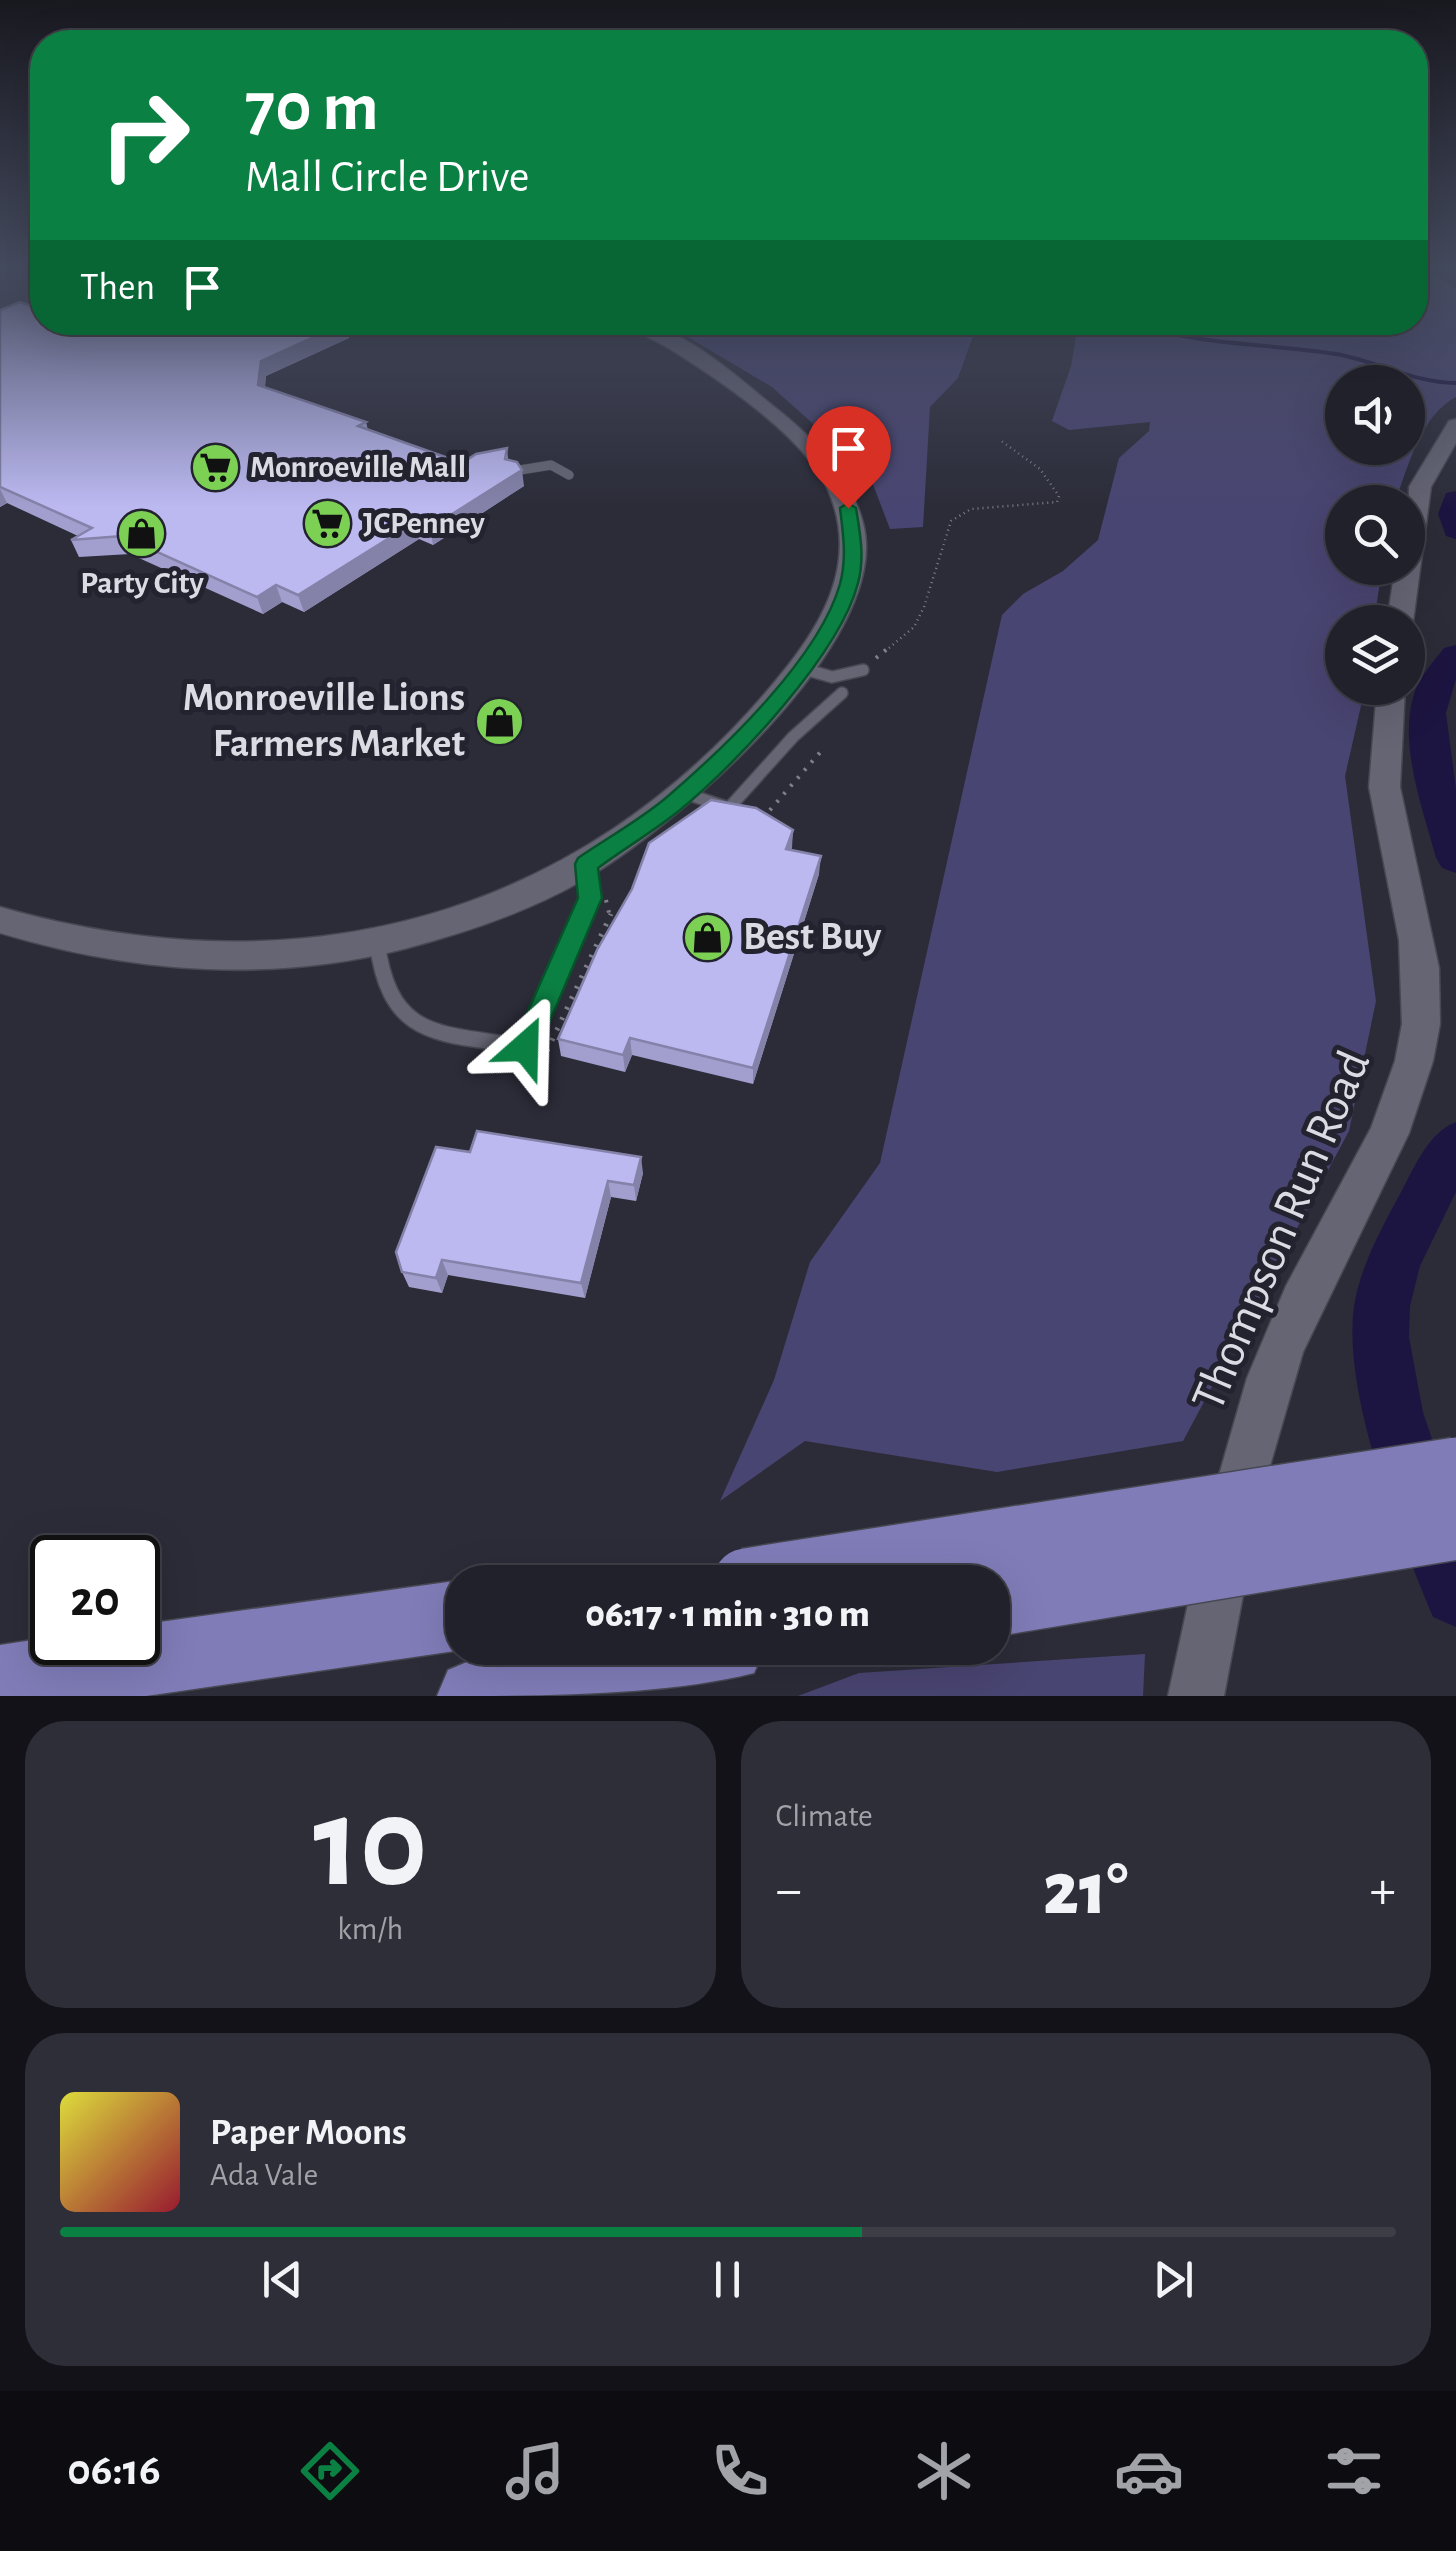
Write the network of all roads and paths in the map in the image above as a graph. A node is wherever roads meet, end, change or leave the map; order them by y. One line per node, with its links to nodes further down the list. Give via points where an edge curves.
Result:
1 (684, 349): 7 (street, via 776,414 823,458 838,483 853,531 849,584 835,623)
2 (1456, 425): 6 (street)
3 (1000, 440): 8 (path, via 1040,469 1057,502 972,509 951,520 914,626)
4 (514, 471): 5 (lane, via 551,464)
5 (569, 475)
6 (1421, 485)
7 (804, 669): 8 (lane, via 832,677); 11 (street)
8 (863, 670)
9 (842, 693): 11 (lane, via 729,808)
10 (1389, 705): 25 (street, Thompson Run Road, via 1383,778 1422,967 1421,1026 1400,1105 1302,1302 1252,1432)
11 (684, 793): 12 (street)
12 (586, 864): 15 (street, via 490,910); 15 (lane, via 590,898 525,1047 415,1024 397,1007)
13 (608, 894): 16 (path, via 610,921)
14 (0, 920): 15 (street, via 120,948 189,955 288,954)
15 (376, 942)
16 (547, 1050)
17 (1456, 1470): 19 (highway, bridge)
18 (1456, 1527): 20 (highway, bridge)
19 (946, 1565)
20 (1010, 1601)
21 (445, 1617): 23 (highway)
22 (562, 1665): 24 (highway)
23 (0, 1680)
24 (474, 1696)
25 (1196, 1696)

